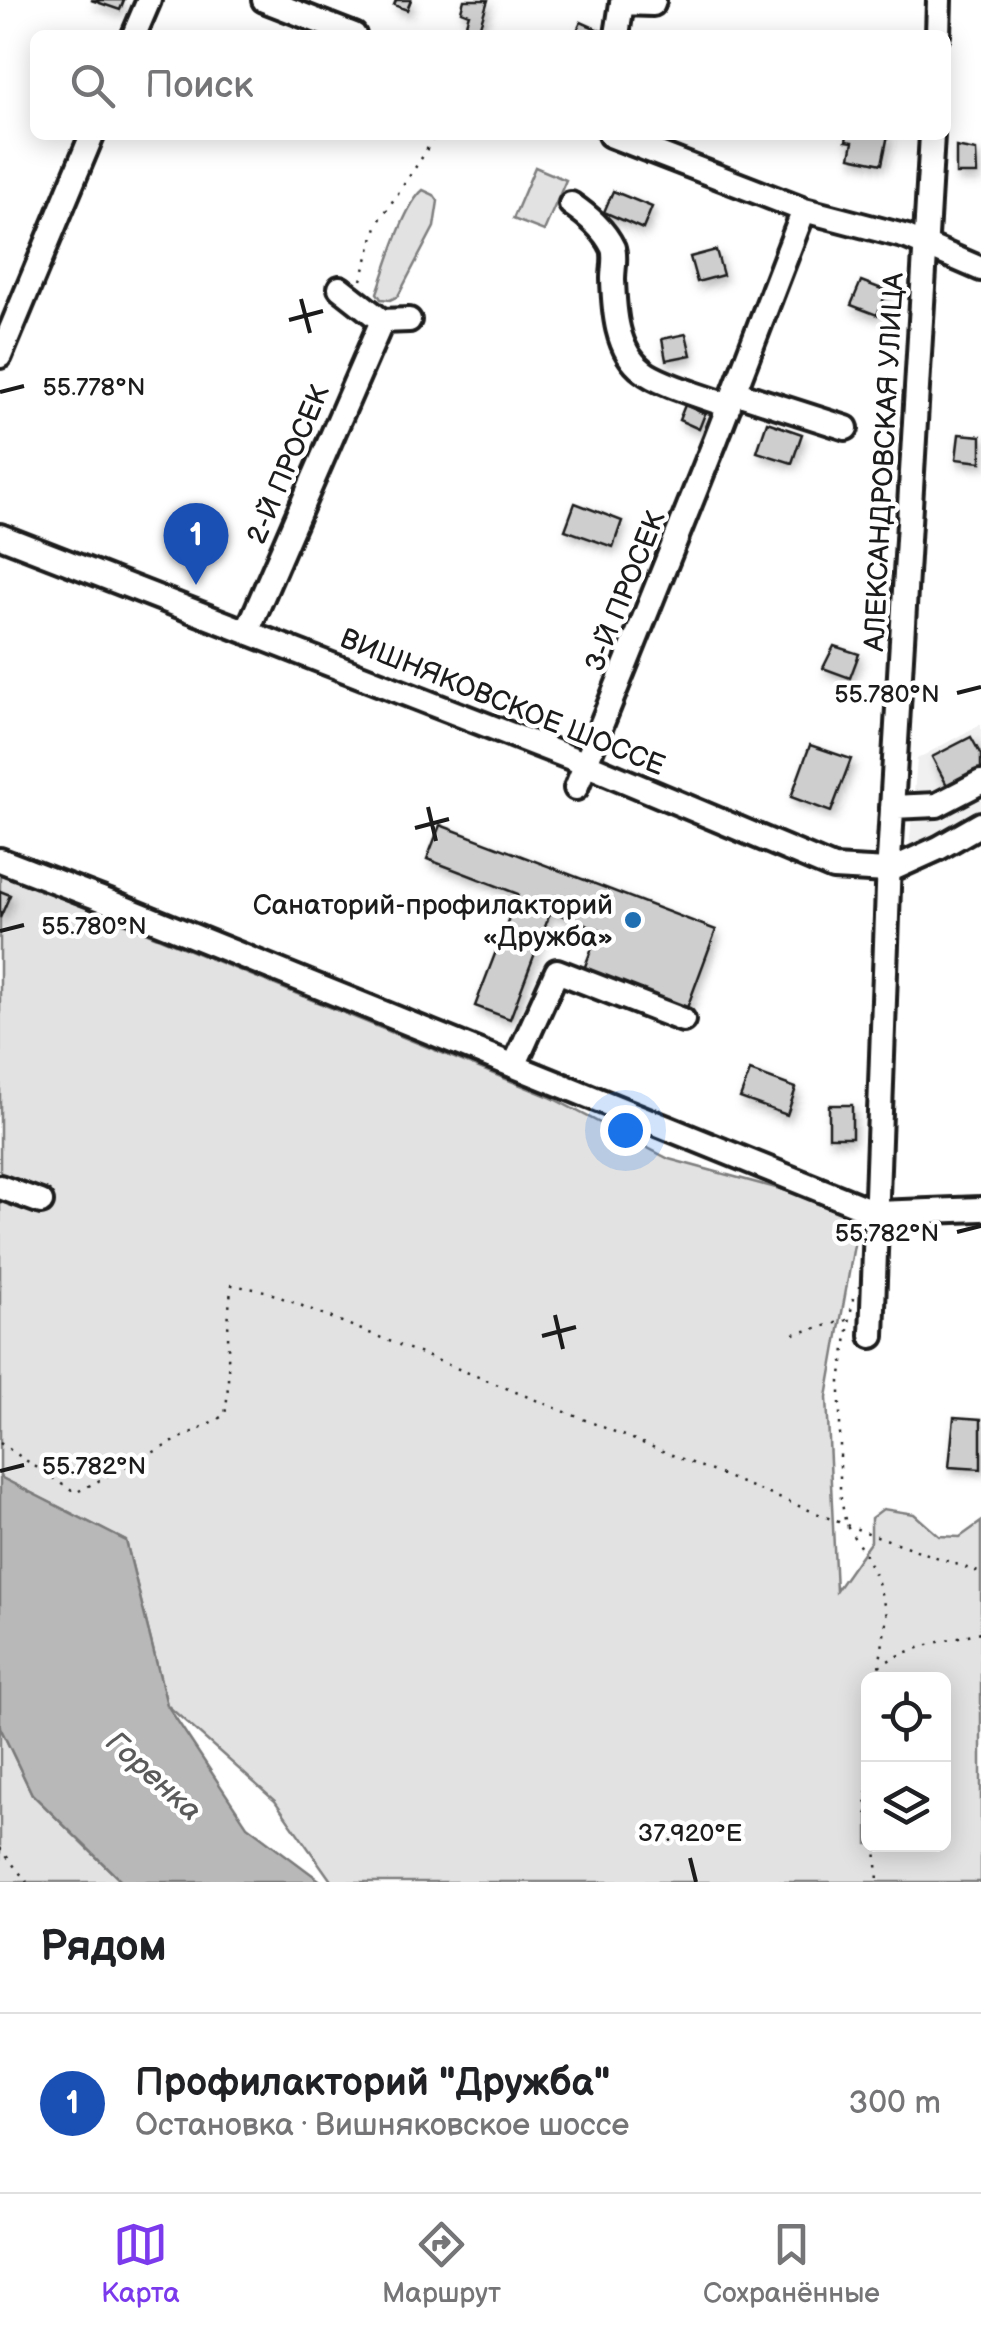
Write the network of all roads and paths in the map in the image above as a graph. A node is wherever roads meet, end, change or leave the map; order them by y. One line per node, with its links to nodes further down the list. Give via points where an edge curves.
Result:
1 (149, 0): 5 (street)
2 (264, 0): 6 (street)
3 (654, 0): 7 (street, via 622,3)
4 (940, 0): 8 (street)
5 (136, 30)
6 (341, 30)
7 (618, 30)
8 (938, 30)
9 (90, 140): 20 (street)
10 (431, 140): 17 (path, via 378,223)
11 (623, 140): 14 (street)
12 (932, 140): 15 (street, АЛЕКСАНДРОВСКАЯ УЛИЦА)
13 (571, 204): 21 (street, via 594,220 614,251 614,304 628,357 645,374)
14 (804, 210): 15 (street); 21 (street, 3-Й ПРОСЕК)
15 (926, 244): 16 (street); 28 (street, АЛЕКСАНДРОВСКАЯ УЛИЦА)
16 (981, 269)
17 (347, 294): 19 (street)
18 (409, 320): 19 (street)
19 (382, 321): 24 (street, 2-Й ПРОСЕК)
20 (0, 356)
21 (731, 399): 22 (street); 25 (street, 3-Й ПРОСЕК)
22 (846, 428)
23 (0, 536): 24 (street, ВИШНЯКОВСКОЕ ШОССЕ)
24 (247, 632): 25 (street, ВИШНЯКОВСКОЕ ШОССЕ)
25 (587, 764): 27 (street, 3-Й ПРОСЕК); 31 (street, ВИШНЯКОВСКОЕ ШОССЕ, via 833,868)
26 (981, 782): 28 (street, via 937,805)
27 (576, 788)
28 (892, 807): 31 (street, АЛЕКСАНДРОВСКАЯ УЛИЦА)
29 (981, 824): 31 (street, ВИШНЯКОВСКОЕ ШОССЕ)
30 (0, 860): 33 (street)
31 (888, 871): 37 (street, АЛЕКСАНДРОВСКАЯ УЛИЦА)
32 (683, 1020): 33 (street, via 557,971)
33 (514, 1066): 37 (street)
34 (0, 1186): 35 (street)
35 (42, 1202)
36 (981, 1209): 37 (street)
37 (877, 1213): 40 (street, АЛЕКСАНДРОВСКАЯ УЛИЦА)
38 (855, 1286): 39 (path)
39 (850, 1319): 40 (path); 41 (path); 43 (path, via 840,1381)
40 (867, 1326)
41 (794, 1334)
42 (0, 1443): 43 (path, via 75,1493 225,1415 232,1286 264,1290)
43 (846, 1525): 44 (path); 46 (path, via 878,1582 887,1616)
44 (981, 1572)
45 (981, 1632): 46 (path)
46 (878, 1667): 47 (path)
47 (877, 1672)
48 (0, 1848): 50 (path)
49 (877, 1852): 51 (path)
50 (27, 1882)
51 (878, 1882)

